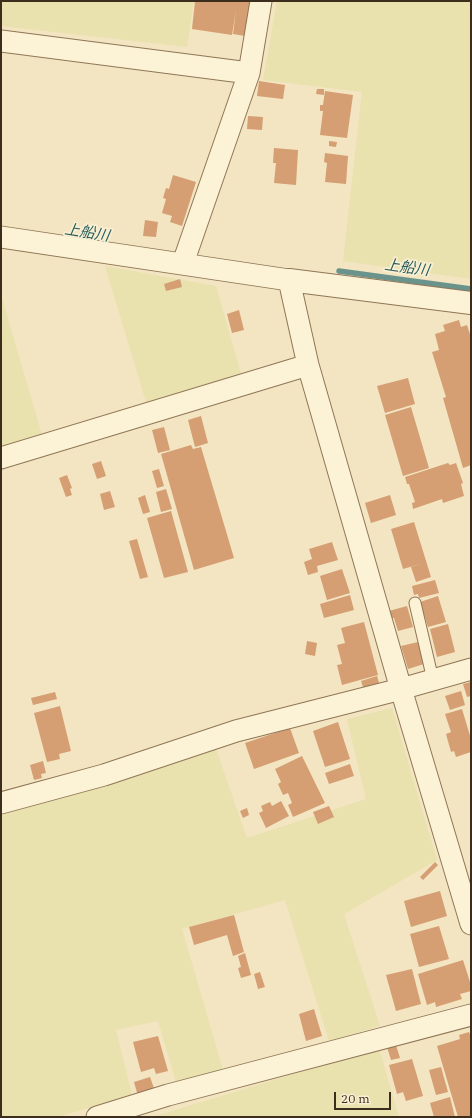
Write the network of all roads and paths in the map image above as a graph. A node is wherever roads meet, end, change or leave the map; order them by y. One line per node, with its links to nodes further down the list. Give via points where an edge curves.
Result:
1 (261, 1): 3 (street)
2 (1, 41): 3 (street)
3 (249, 73): 5 (street)
4 (1, 237): 5 (street)
5 (183, 263): 6 (street)
6 (289, 280): 7 (street); 8 (street)
7 (471, 303)
8 (308, 365): 9 (street); 13 (street)
9 (1, 458)
10 (415, 603): 12 (lane)
11 (471, 669): 12 (street)
12 (433, 680): 13 (street)
13 (401, 690): 14 (street, via 236,731 104,775); 15 (street)
14 (1, 803)
15 (471, 924)
16 (471, 1014): 17 (street)
17 (97, 1117)

